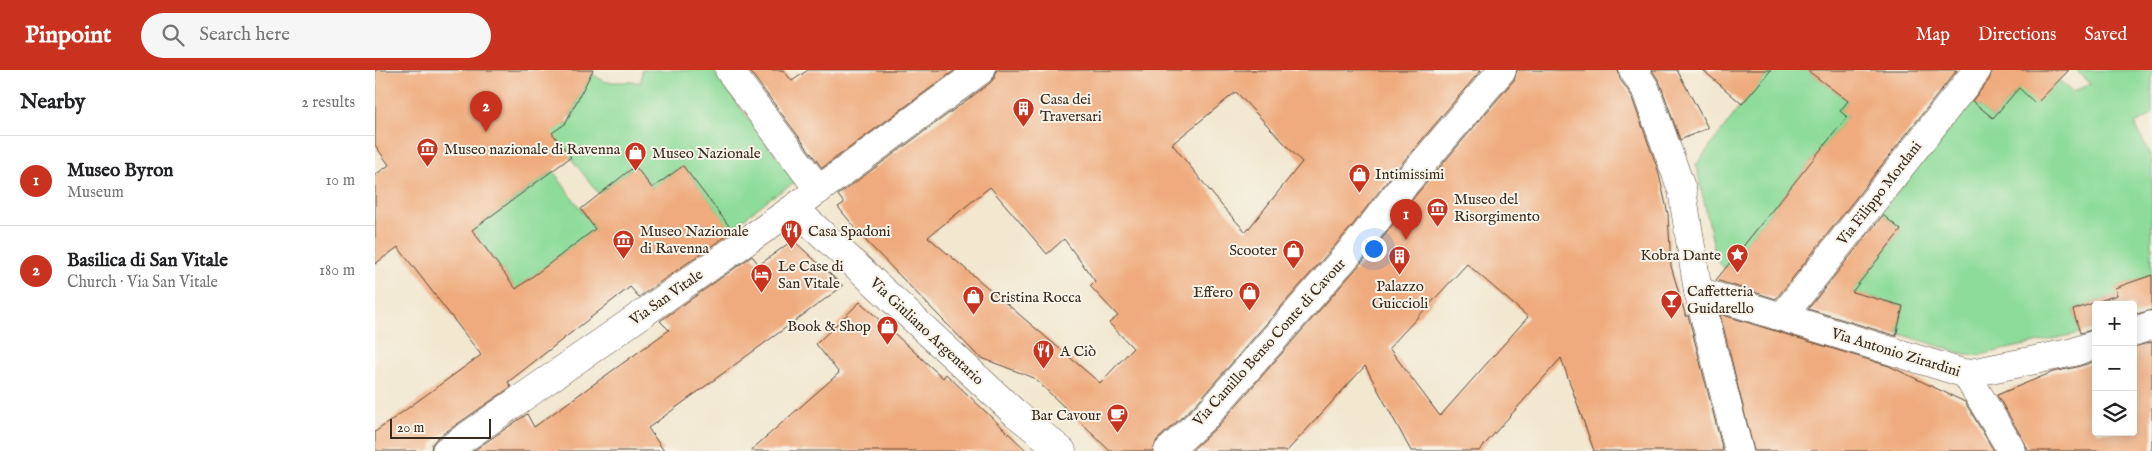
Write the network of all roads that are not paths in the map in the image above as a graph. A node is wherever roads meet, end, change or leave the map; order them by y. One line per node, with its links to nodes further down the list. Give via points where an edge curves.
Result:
1 (729, 70): 6 (street)
2 (981, 70): 6 (street, Via San Vitale)
3 (1502, 70): 16 (street, Via Camillo Benso Conte di Cavour, via 1364,236 1206,416)
4 (1633, 70): 8 (street, via 1645,88 1682,190)
5 (1977, 70): 9 (street, Via Filippo Mordani)
6 (819, 190): 7 (street, Via San Vitale)
7 (794, 208): 14 (street, Via San Vitale); 15 (street, Via Giuliano Argentario, via 1015,413)
8 (1698, 291): 9 (street, Via Antonio Zirardini); 17 (street)
9 (1781, 317): 13 (street, Via Antonio Zirardini)
10 (2152, 325): 11 (street)
11 (2137, 331)
12 (2092, 345): 13 (street, Via Antonio Zirardini)
13 (1966, 374): 18 (street)
14 (452, 449)
15 (1062, 451)
16 (1168, 451)
17 (1739, 451)
18 (2012, 451)

